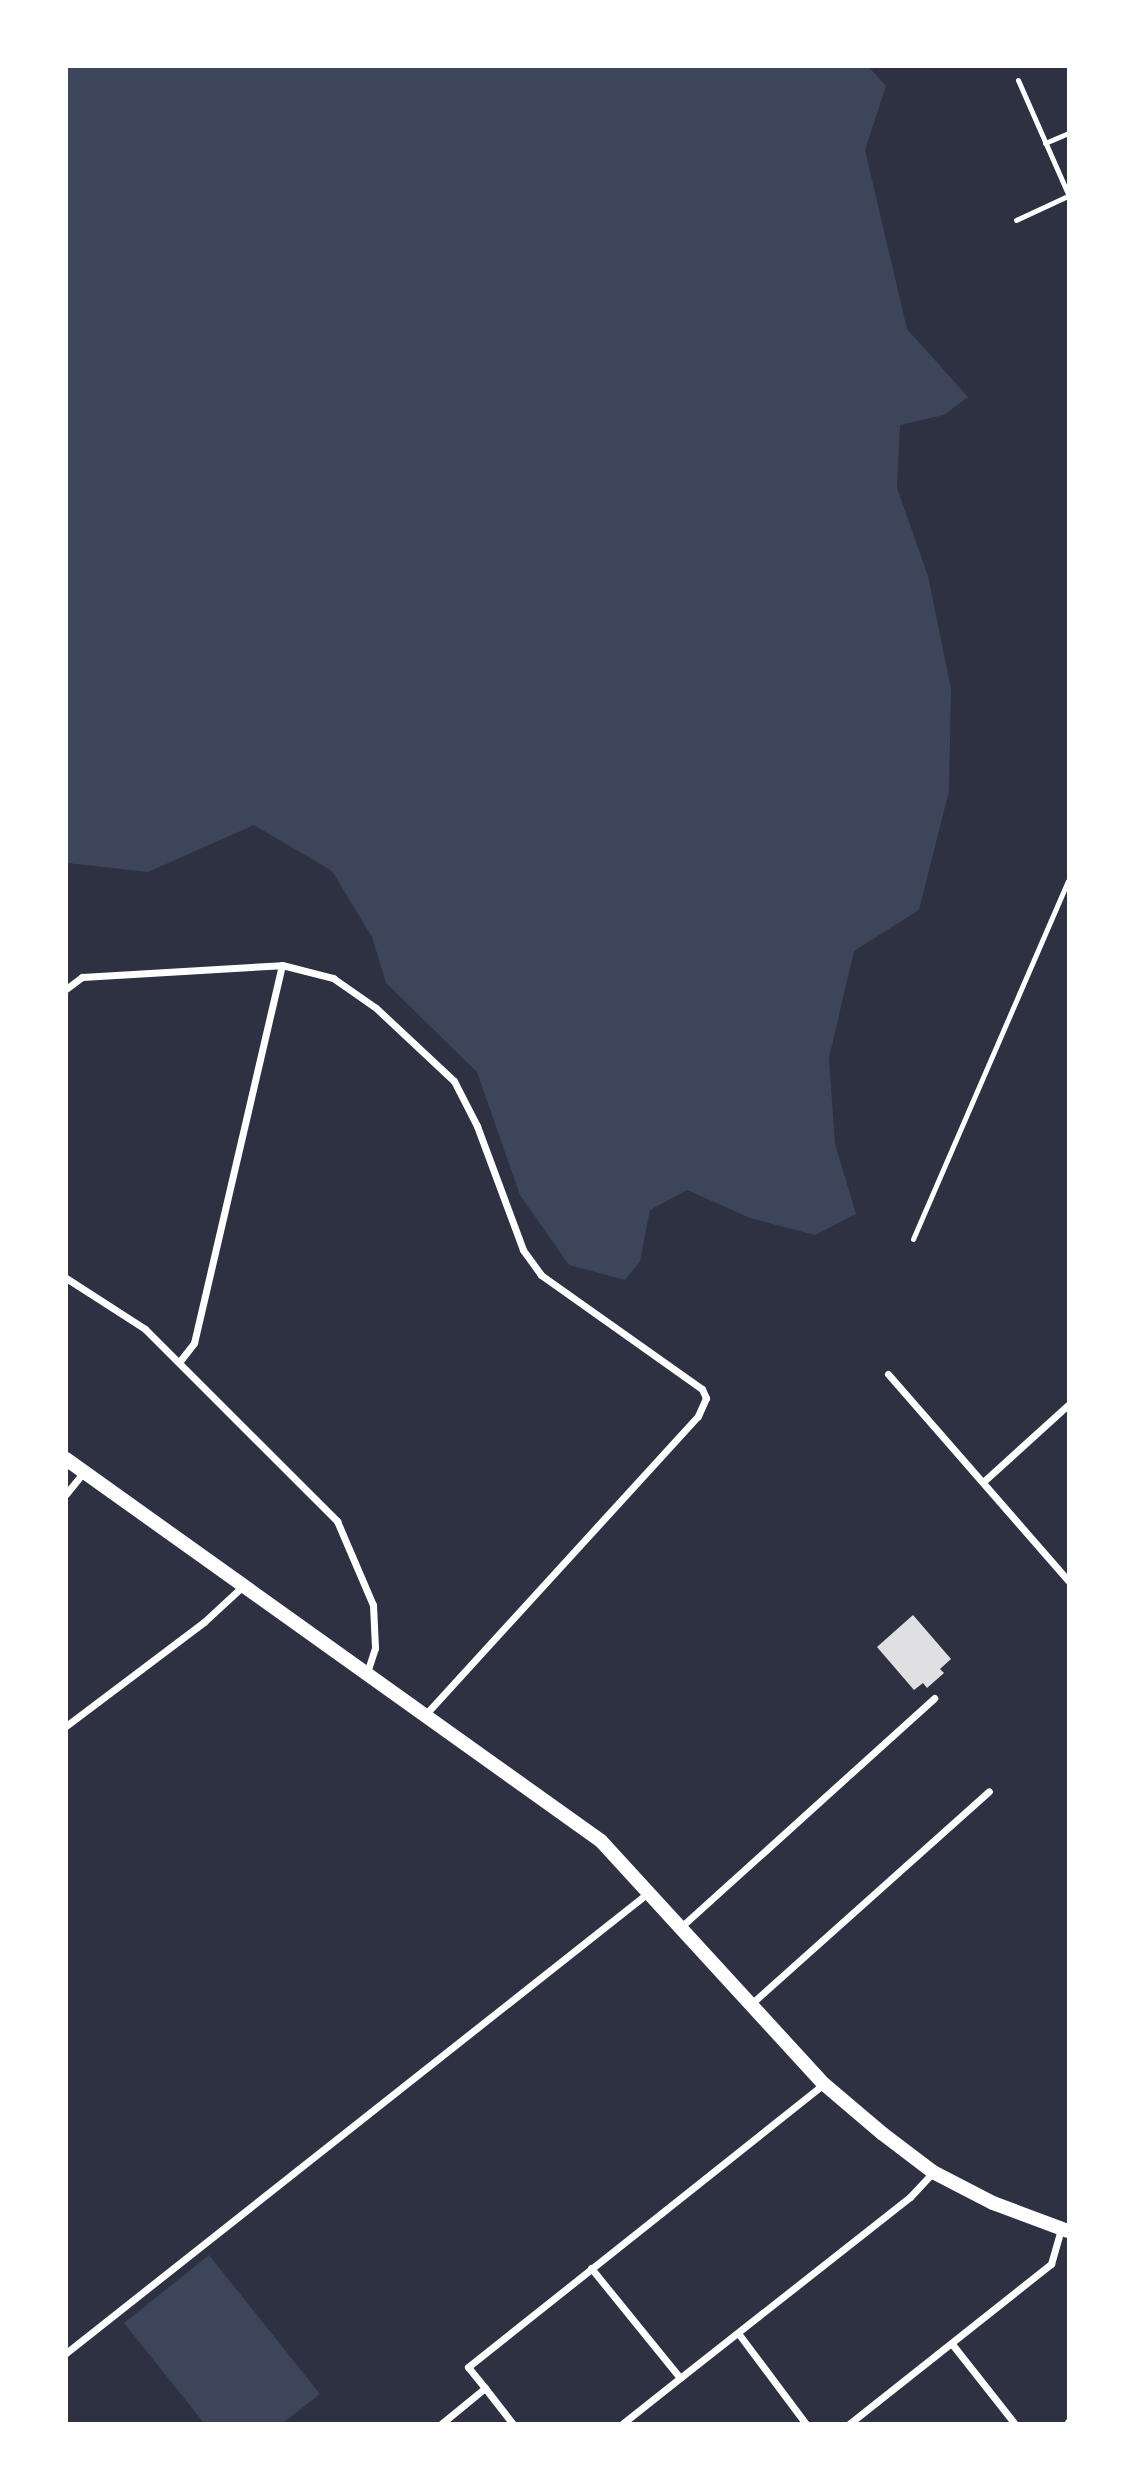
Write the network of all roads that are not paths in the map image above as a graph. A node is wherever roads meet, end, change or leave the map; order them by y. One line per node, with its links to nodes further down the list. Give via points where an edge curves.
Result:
1 (1018, 80): 3 (lane)
2 (1069, 133): 3 (lane)
3 (1045, 143): 4 (lane)
4 (1069, 195): 5 (lane)
5 (1016, 220)
6 (1069, 881): 9 (lane)
7 (282, 965): 8 (street, via 82,977); 11 (street, via 194,1343); 22 (street, via 333,978 376,1008 454,1081 477,1126 523,1250 541,1275 694,1381 706,1398 698,1416)
8 (66, 989)
9 (913, 1238)
10 (66, 1278): 11 (street, via 145,1329)
11 (180, 1361): 20 (street, via 337,1521 373,1605 375,1648)
12 (888, 1374): 16 (street)
13 (1069, 1405): 16 (street)
14 (66, 1459): 15 (main road)
15 (85, 1472): 17 (street); 19 (main road)
16 (983, 1482): 18 (street)
17 (66, 1494)
18 (1069, 1580)
19 (244, 1585): 20 (main road); 23 (street, via 204,1622)
20 (367, 1673): 22 (main road)
21 (934, 1698): 26 (street)
22 (426, 1714): 25 (main road, via 601,1841)
23 (66, 1726)
24 (989, 1791): 27 (street)
25 (650, 1892): 26 (main road); 34 (street)
26 (681, 1926): 27 (main road)
27 (751, 2004): 28 (main road)
28 (824, 2084): 29 (main road); 31 (street)
29 (933, 2172): 30 (main road, via 993,2203); 32 (street, via 910,2197)
30 (1065, 2230): 33 (street, via 1051,2264)
31 (591, 2269): 35 (street); 36 (street, via 468,2367)
32 (738, 2333): 35 (street); 40 (street)
33 (952, 2344): 41 (street); 42 (street)
34 (66, 2353)
35 (680, 2378): 39 (street)
36 (485, 2389): 37 (street); 38 (street)
37 (441, 2424)
38 (513, 2424)
39 (622, 2424)
40 (806, 2424)
41 (849, 2424)
42 (1015, 2424)

